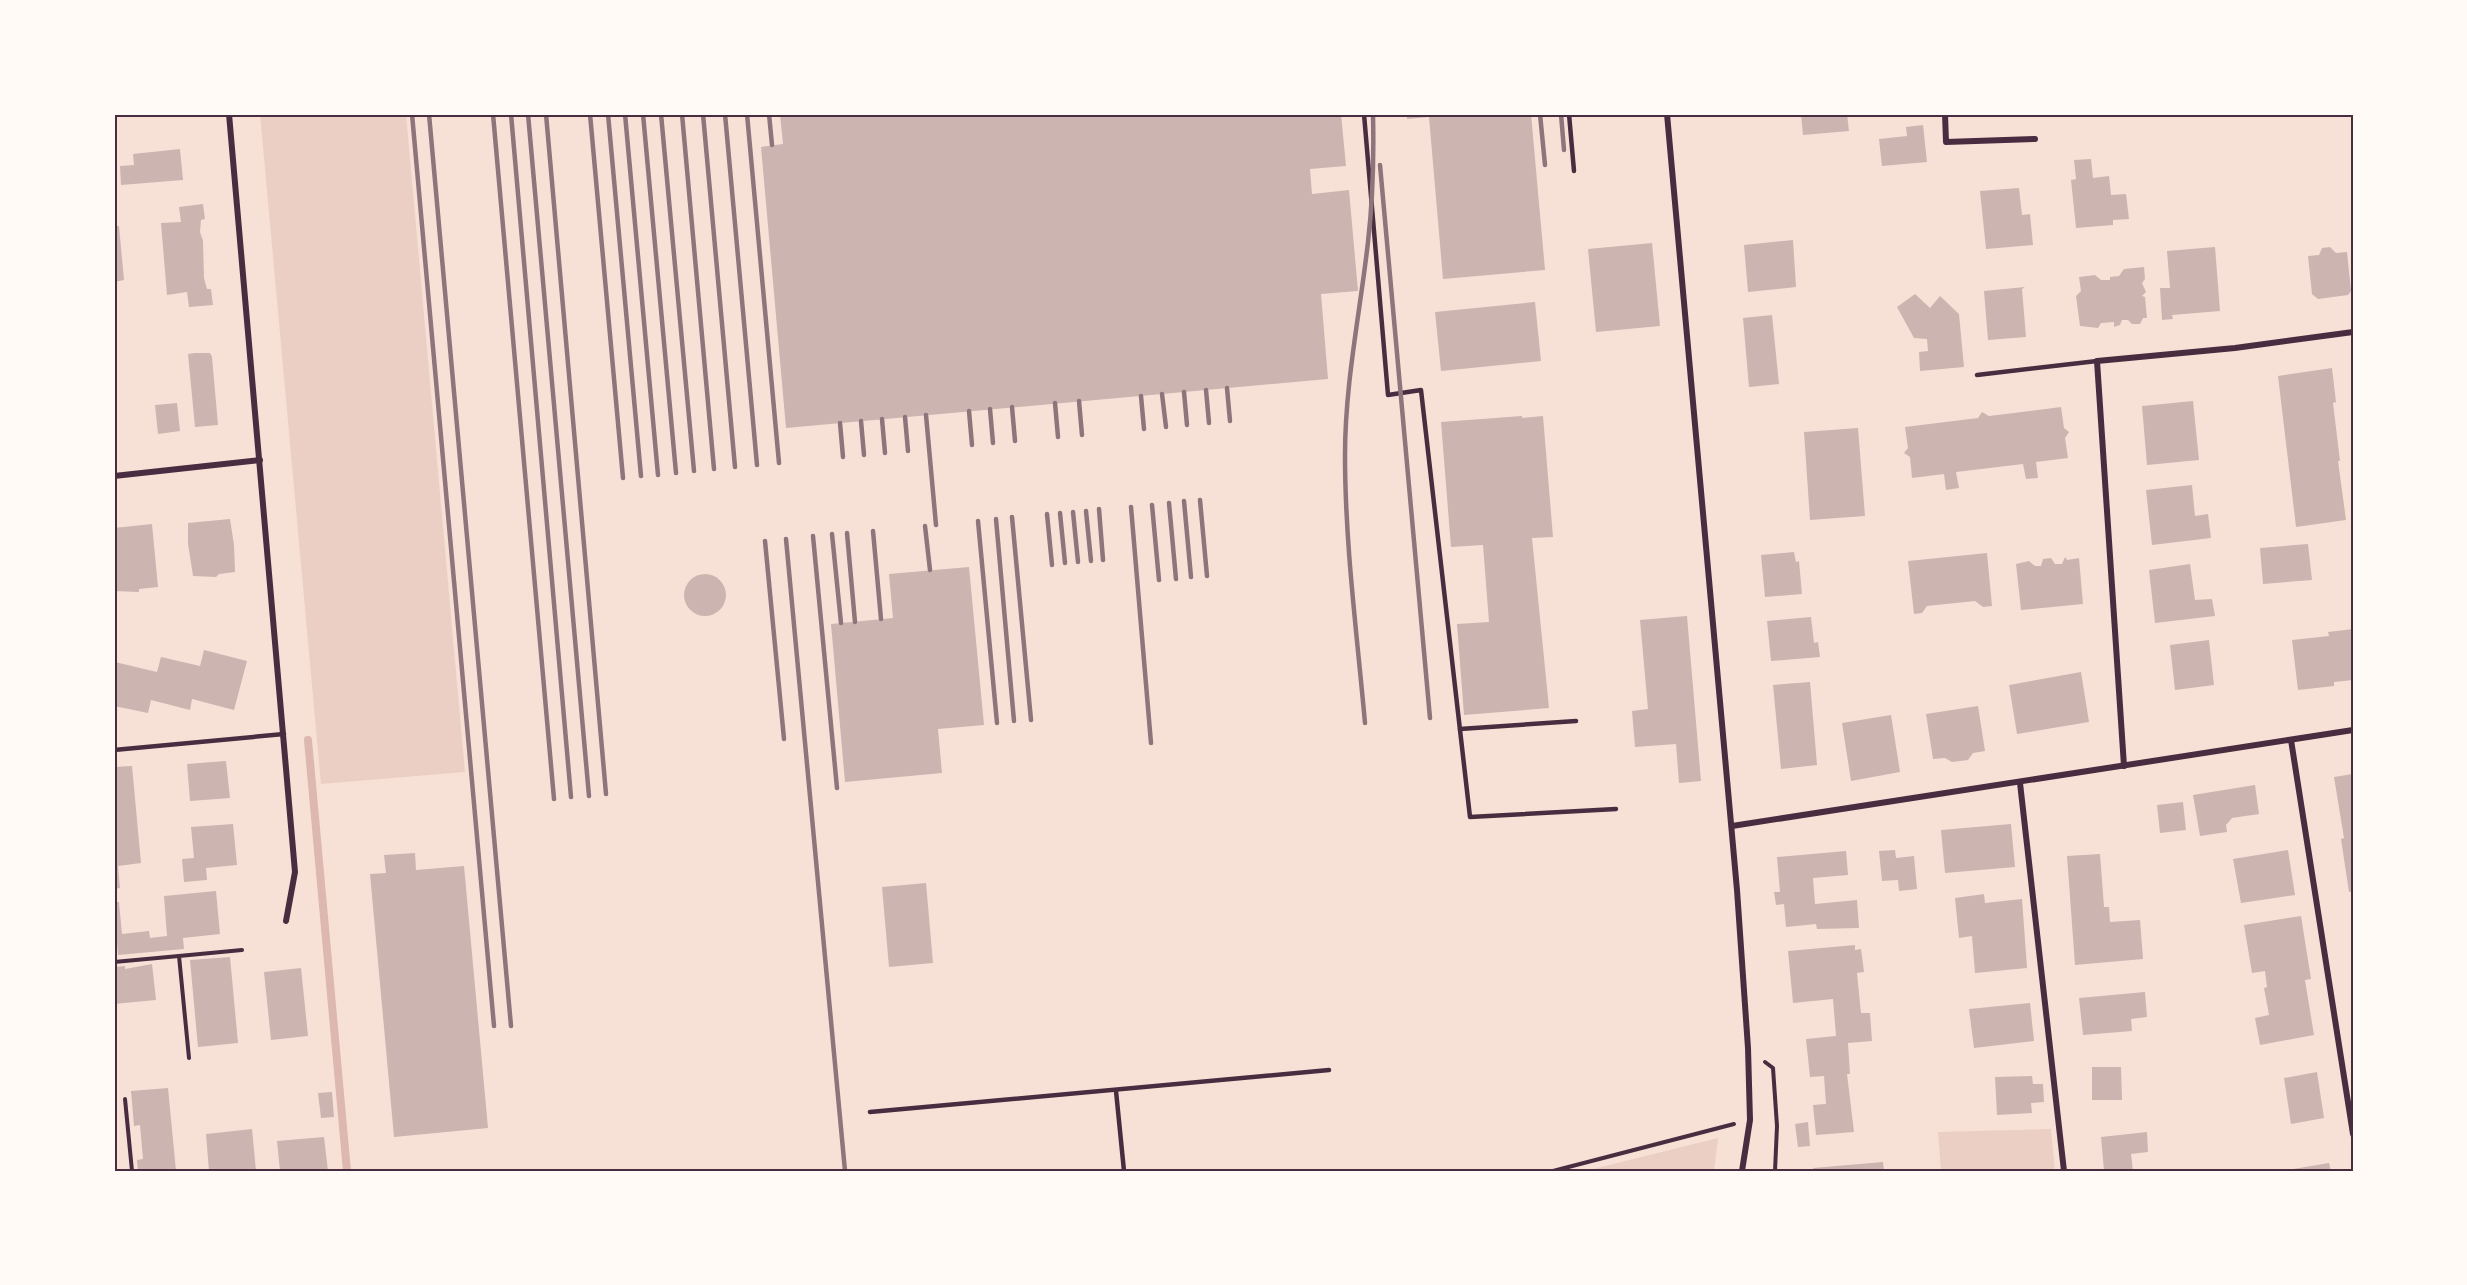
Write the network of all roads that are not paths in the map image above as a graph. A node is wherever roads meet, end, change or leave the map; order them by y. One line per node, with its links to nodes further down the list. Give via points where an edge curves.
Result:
1 (229, 114): 11 (street)
2 (1364, 114): 14 (lane, via 1388,395 1421,390)
3 (1569, 114): 7 (lane)
4 (1667, 114): 22 (street)
5 (1945, 114): 6 (street, via 1947,142)
6 (2035, 138)
7 (1574, 171)
8 (2353, 332): 9 (street)
9 (2097, 361): 10 (lane); 19 (street)
10 (1977, 375)
11 (260, 460): 12 (street); 16 (street)
12 (114, 476)
13 (1576, 721): 14 (lane)
14 (1460, 729): 21 (lane, via 1470,817)
15 (2353, 730): 17 (street)
16 (284, 734): 18 (lane); 23 (street, via 296,872)
17 (2291, 740): 19 (street); 27 (street)
18 (114, 750)
19 (2124, 766): 20 (street)
20 (2020, 783): 22 (street); 30 (street)
21 (1616, 809)
22 (1732, 826): 29 (street, via 1748,1048 1750,1120)
23 (286, 921)
24 (1329, 1070): 25 (lane)
25 (1116, 1091): 26 (lane); 28 (lane)
26 (870, 1112)
27 (2353, 1134)
28 (1124, 1171)
29 (1742, 1171)
30 (2064, 1171)

